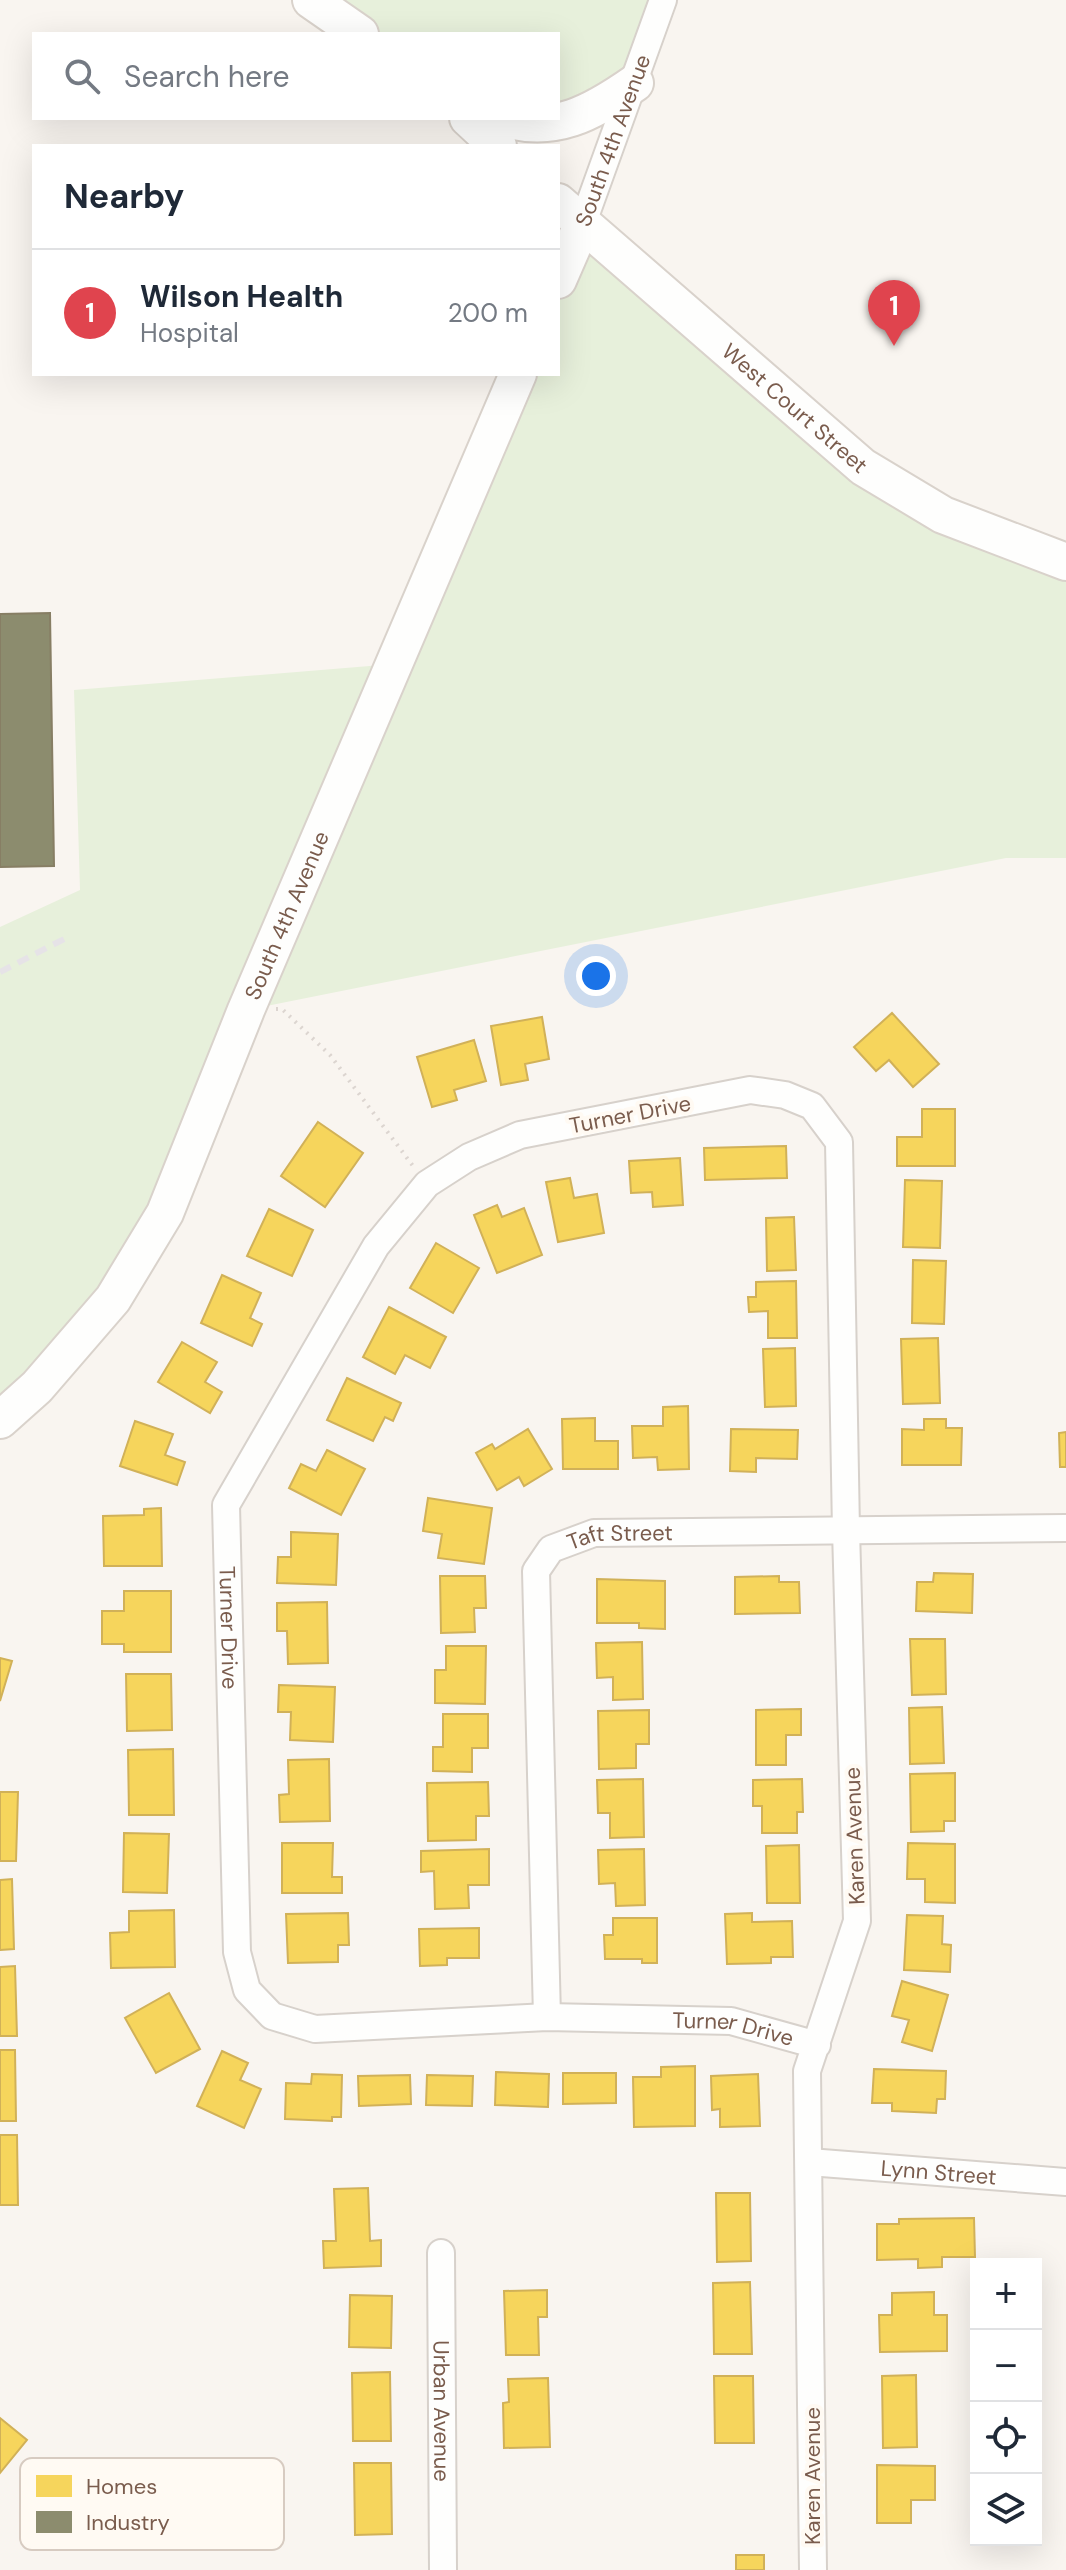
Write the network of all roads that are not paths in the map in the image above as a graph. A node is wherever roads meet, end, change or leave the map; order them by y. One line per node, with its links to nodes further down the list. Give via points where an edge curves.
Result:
1 (311, 0): 3 (street)
2 (663, 0): 4 (street, South 4th Avenue)
3 (357, 32)
4 (635, 83): 6 (street, via 599,108 561,123); 8 (street, South 4th Avenue)
5 (470, 120): 7 (street)
6 (509, 120)
7 (496, 144)
8 (570, 214): 9 (street, South 4th Avenue); 11 (street, West Court Street, via 863,467 943,515)
9 (560, 269)
10 (517, 376): 13 (street, South 4th Avenue, via 307,865 165,1213 113,1299 37,1387)
11 (1066, 562)
12 (839, 1142): 15 (street, Karen Avenue); 16 (street, Turner Drive, via 812,1106 750,1090 520,1135 469,1157 427,1184 376,1246 226,1505 237,1952 247,1990 272,2016 315,2029)
13 (0, 1420)
14 (1066, 1528): 15 (street, Taft Street)
15 (846, 1530): 16 (street, Taft Street, via 594,1533 551,1549 536,1571); 17 (street, Karen Avenue, via 857,1921)
16 (547, 2017): 17 (street, Turner Drive, via 731,2021)
17 (817, 2045): 18 (street, Karen Avenue, via 807,2071)
18 (809, 2162): 19 (street, Lynn Street); 22 (street, Karen Avenue)
19 (1066, 2182)
20 (441, 2253): 21 (street, Urban Avenue)
21 (443, 2570)
22 (813, 2570)

